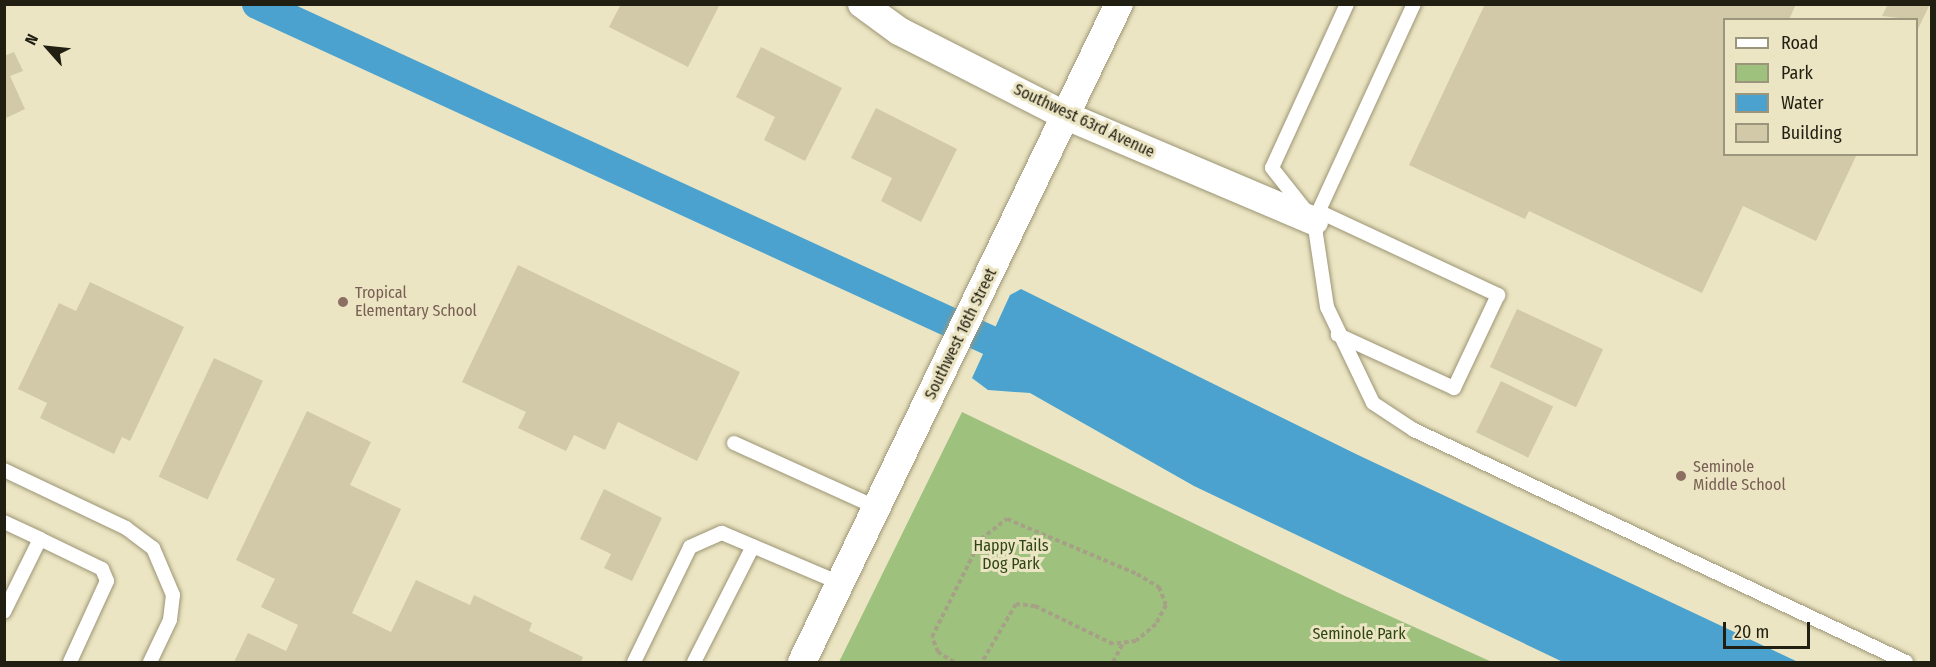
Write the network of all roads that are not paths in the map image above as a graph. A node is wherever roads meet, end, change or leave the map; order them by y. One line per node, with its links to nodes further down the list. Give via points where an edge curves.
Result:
1 (862, 4): 5 (street, Southwest 63rd Avenue, via 899,31)
2 (1119, 4): 5 (street, Southwest 16th Street)
3 (1347, 4): 6 (lane, via 1272,168)
4 (1414, 4): 6 (lane)
5 (1062, 114): 6 (street, Southwest 63rd Avenue); 10 (street, Southwest 16th Street)
6 (1316, 216): 7 (lane, via 1327,307); 7 (lane, via 1498,295 1454,388)
7 (1338, 335): 21 (lane, via 1373,403 1414,430)
8 (734, 443): 10 (lane)
9 (4, 470): 17 (lane, via 126,528 153,548 173,596 170,620)
10 (877, 508): 14 (street, Southwest 16th Street)
11 (4, 522): 12 (lane)
12 (40, 539): 15 (lane); 16 (lane, via 102,569 107,581)
13 (753, 546): 14 (lane); 18 (lane, via 722,533 690,547); 19 (lane)
14 (840, 583): 20 (street, Southwest 16th Street)
15 (4, 612)
16 (70, 663)
17 (150, 663)
18 (634, 663)
19 (694, 663)
20 (802, 663)
21 (1906, 663)

